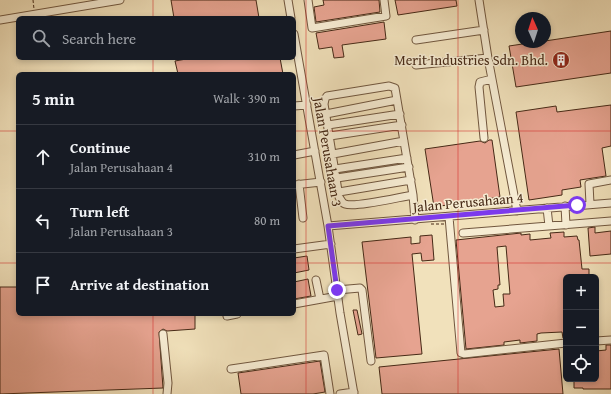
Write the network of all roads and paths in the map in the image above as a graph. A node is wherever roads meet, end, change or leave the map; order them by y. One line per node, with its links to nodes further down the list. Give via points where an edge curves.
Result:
1 (33, 0): 7 (path)
2 (120, 0): 7 (street)
3 (288, 0): 9 (street)
4 (308, 0): 5 (street, via 312,28 386,16)
5 (384, 0)
6 (479, 0): 12 (street)
7 (35, 15): 8 (street)
8 (28, 16)
9 (291, 16)
10 (16, 18): 11 (street)
11 (0, 20)
12 (484, 30): 13 (street); 15 (street)
13 (416, 40)
14 (296, 45): 19 (street, Jalan Perusahaan 3)
15 (488, 58): 16 (street); 17 (street)
16 (416, 65)
17 (492, 79): 26 (street, via 480,82 479,86); 45 (street)
18 (397, 100): 21 (street); 21 (street, via 395,88 390,86 330,95 325,99); 22 (street)
19 (307, 105): 20 (street); 28 (street, Jalan Perusahaan 3)
20 (296, 106)
21 (326, 114): 23 (street)
22 (400, 114): 23 (street); 24 (street)
23 (328, 124): 25 (street)
24 (402, 125): 25 (street); 27 (street)
25 (330, 136): 29 (street)
26 (484, 138)
27 (404, 141): 29 (street); 31 (street)
28 (315, 151): 30 (street); 37 (street, Jalan Perusahaan 3)
29 (333, 154): 33 (street)
30 (296, 155)
31 (407, 158): 32 (street); 33 (street)
32 (408, 167): 34 (street); 35 (street)
33 (335, 169): 34 (street)
34 (336, 178): 39 (street)
35 (411, 180): 39 (street); 40 (street)
36 (611, 180): 42 (street, via 589,184)
37 (321, 182): 38 (street); 51 (street, Jalan Perusahaan 3)
38 (297, 184): 47 (street)
39 (339, 192): 40 (street, via 341,201 351,205)
40 (413, 195): 48 (street)
41 (611, 203): 42 (street, Jalan Perusahaan 4)
42 (590, 204): 43 (street, Jalan Perusahaan 4)
43 (565, 206): 44 (street, Jalan Perusahaan 4); 50 (street)
44 (547, 208): 45 (street, Jalan Perusahaan 4); 52 (street)
45 (517, 211): 46 (street, Jalan Perusahaan 4)
46 (449, 217): 48 (street, Jalan Perusahaan 4); 63 (street, via 461,353)
47 (303, 218)
48 (415, 220): 51 (street, Jalan Perusahaan 4)
49 (611, 221): 50 (street)
50 (566, 225): 52 (street)
51 (328, 226): 54 (street, Jalan Perusahaan 3)
52 (549, 226): 53 (street)
53 (463, 234)
54 (330, 244): 55 (street); 57 (street, Jalan Perusahaan 3)
55 (296, 249)
56 (316, 280): 58 (street)
57 (337, 293): 58 (street); 64 (street, via 360,288 362,290); 66 (street, Jalan Perusahaan 3)
58 (320, 299): 59 (street)
59 (296, 304)
60 (163, 334): 67 (street)
61 (611, 340): 62 (street)
62 (599, 341)
63 (563, 344)
64 (371, 361)
65 (230, 369): 68 (street, via 324,355)
66 (354, 393): 69 (street)
67 (167, 394)
68 (330, 394)
69 (340, 394)

